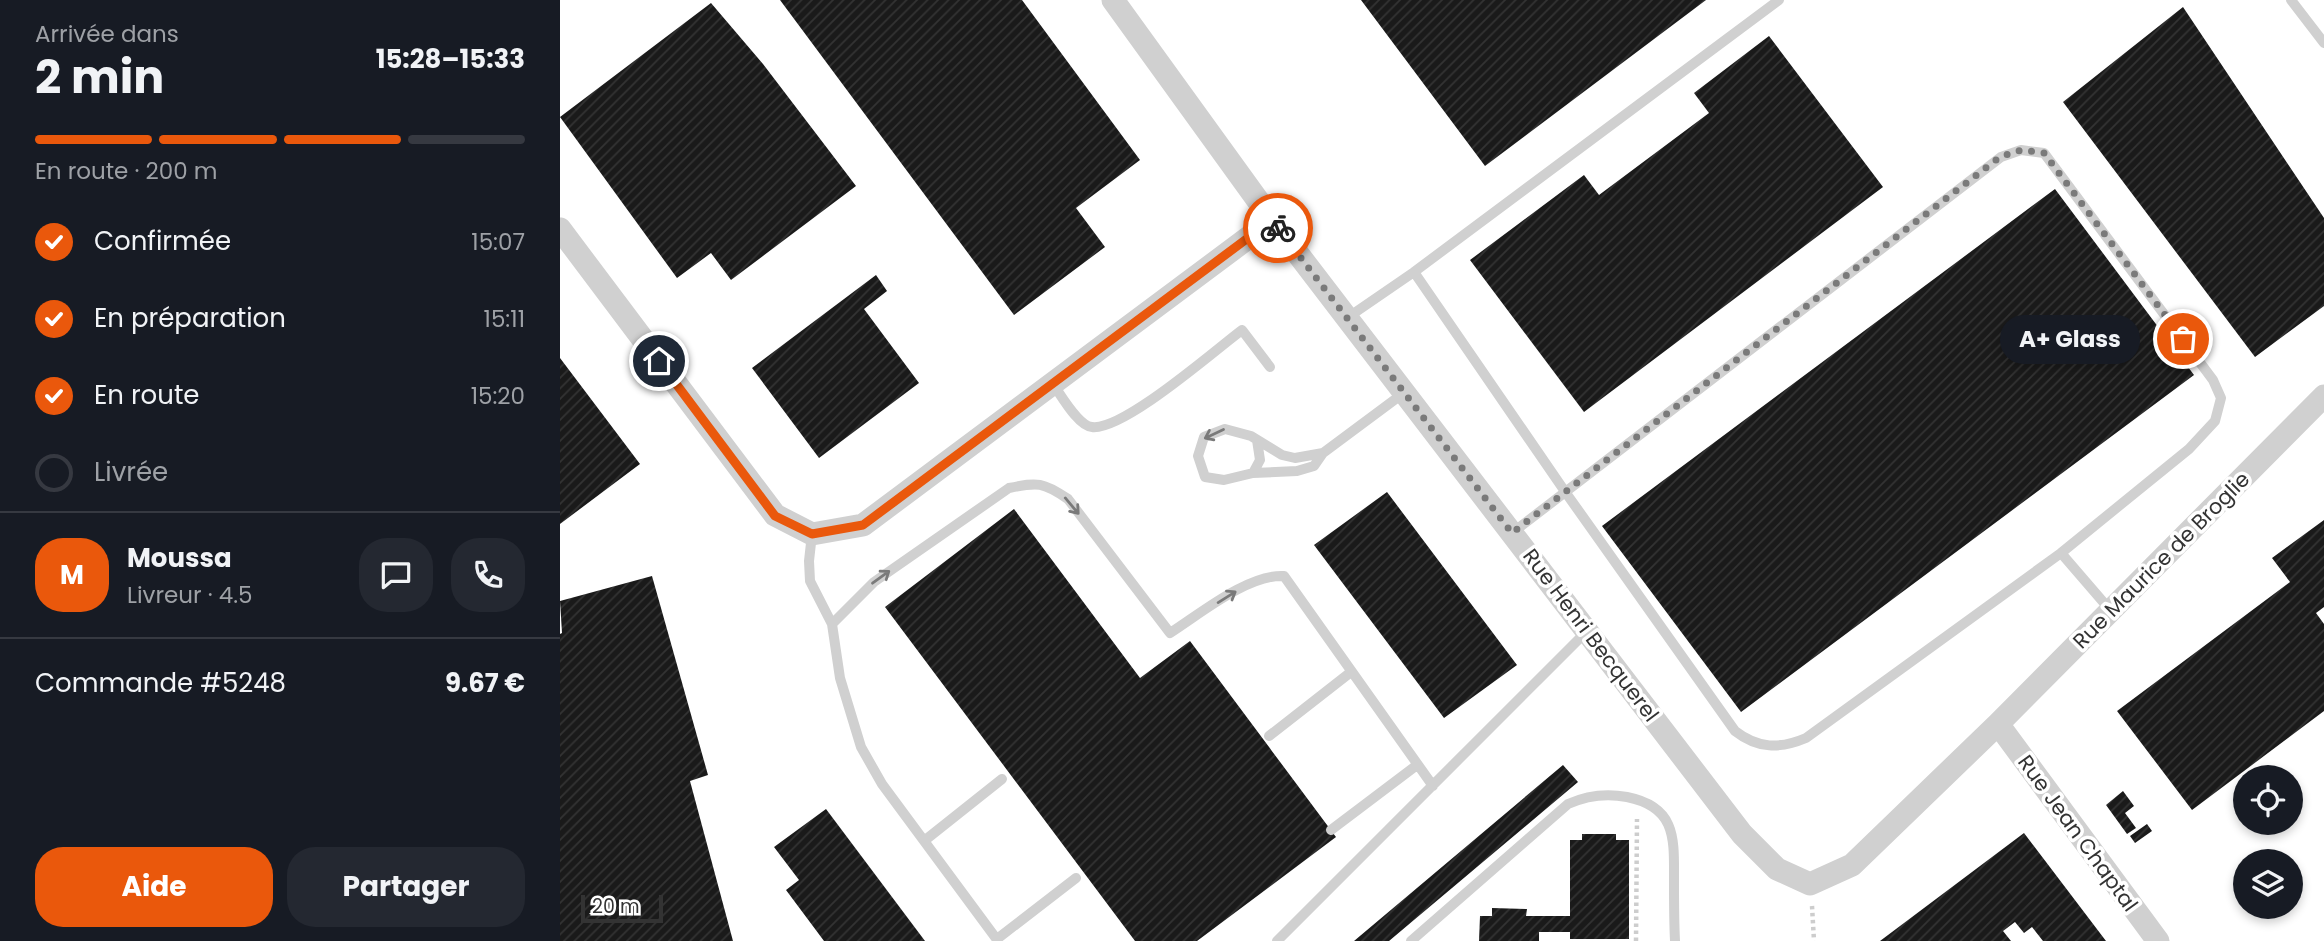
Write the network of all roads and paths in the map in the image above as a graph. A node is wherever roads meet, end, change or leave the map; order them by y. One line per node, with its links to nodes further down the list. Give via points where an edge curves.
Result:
1 (1113, 0): 5 (street, Rue Henri Becquerel)
2 (1779, 0): 7 (lane)
3 (2291, 0): 4 (lane)
4 (2324, 43)
5 (1272, 220): 8 (street, Rue Henri Becquerel); 10 (street)
6 (560, 229): 18 (street, via 775,516)
7 (1414, 272): 8 (lane); 16 (lane)
8 (1348, 318): 11 (street, Rue Henri Becquerel)
9 (1270, 367): 10 (lane, via 1242,330 1130,414 1110,425 1091,428 1082,423)
10 (1053, 383): 18 (street, via 863,525)
11 (1405, 392): 14 (lane); 17 (street, Rue Henri Becquerel)
12 (2324, 397): 20 (street, Rue Maurice de Broglie)
13 (1257, 440): 14 (lane, via 1296,458); 15 (lane, via 1260,460); 15 (lane, one-way to 15, via 1225,429 1204,437 1198,456 1206,477 1224,480)
14 (1323, 453): 15 (lane, via 1314,466)
15 (1253, 473)
16 (1566, 493): 17 (lane); 19 (lane, via 1735,732 1769,746 1806,738); 19 (lane, via 2000,157 2021,150 2044,153 2213,380 2221,398 2215,421 2189,449)
17 (1512, 533): 22 (street, Rue Henri Becquerel)
18 (812, 534): 21 (lane, via 810,581)
19 (2061, 553): 20 (lane)
20 (2111, 611): 24 (street, Rue Maurice de Broglie)
21 (832, 624): 23 (lane, one-way to 23, via 874,582 1009,488 1032,484 1049,486 1068,499 1170,633 1247,585 1271,575 1283,576); 31 (lane, via 840,678 861,747)
22 (1587, 631): 28 (lane); 33 (street, Rue Henri Becquerel, via 1742,834 1777,869)
23 (1351, 672): 25 (lane); 26 (lane)
24 (1998, 724): 33 (street, via 1852,865); 40 (street, Rue Jean Chaptal)
25 (1269, 736)
26 (1417, 765): 28 (lane); 30 (lane)
27 (1002, 779): 31 (lane)
28 (1433, 786): 35 (lane)
29 (1638, 800): 36 (lane, via 1611,794 1585,796 1568,804); 37 (path); 38 (lane, via 1662,814 1674,838)
30 (1331, 830)
31 (924, 841): 34 (lane)
32 (1076, 878): 34 (lane)
33 (1810, 884): 39 (path)
34 (997, 940)
35 (1277, 941)
36 (1411, 941)
37 (1636, 941)
38 (1675, 941)
39 (1814, 941)
40 (2158, 941)

